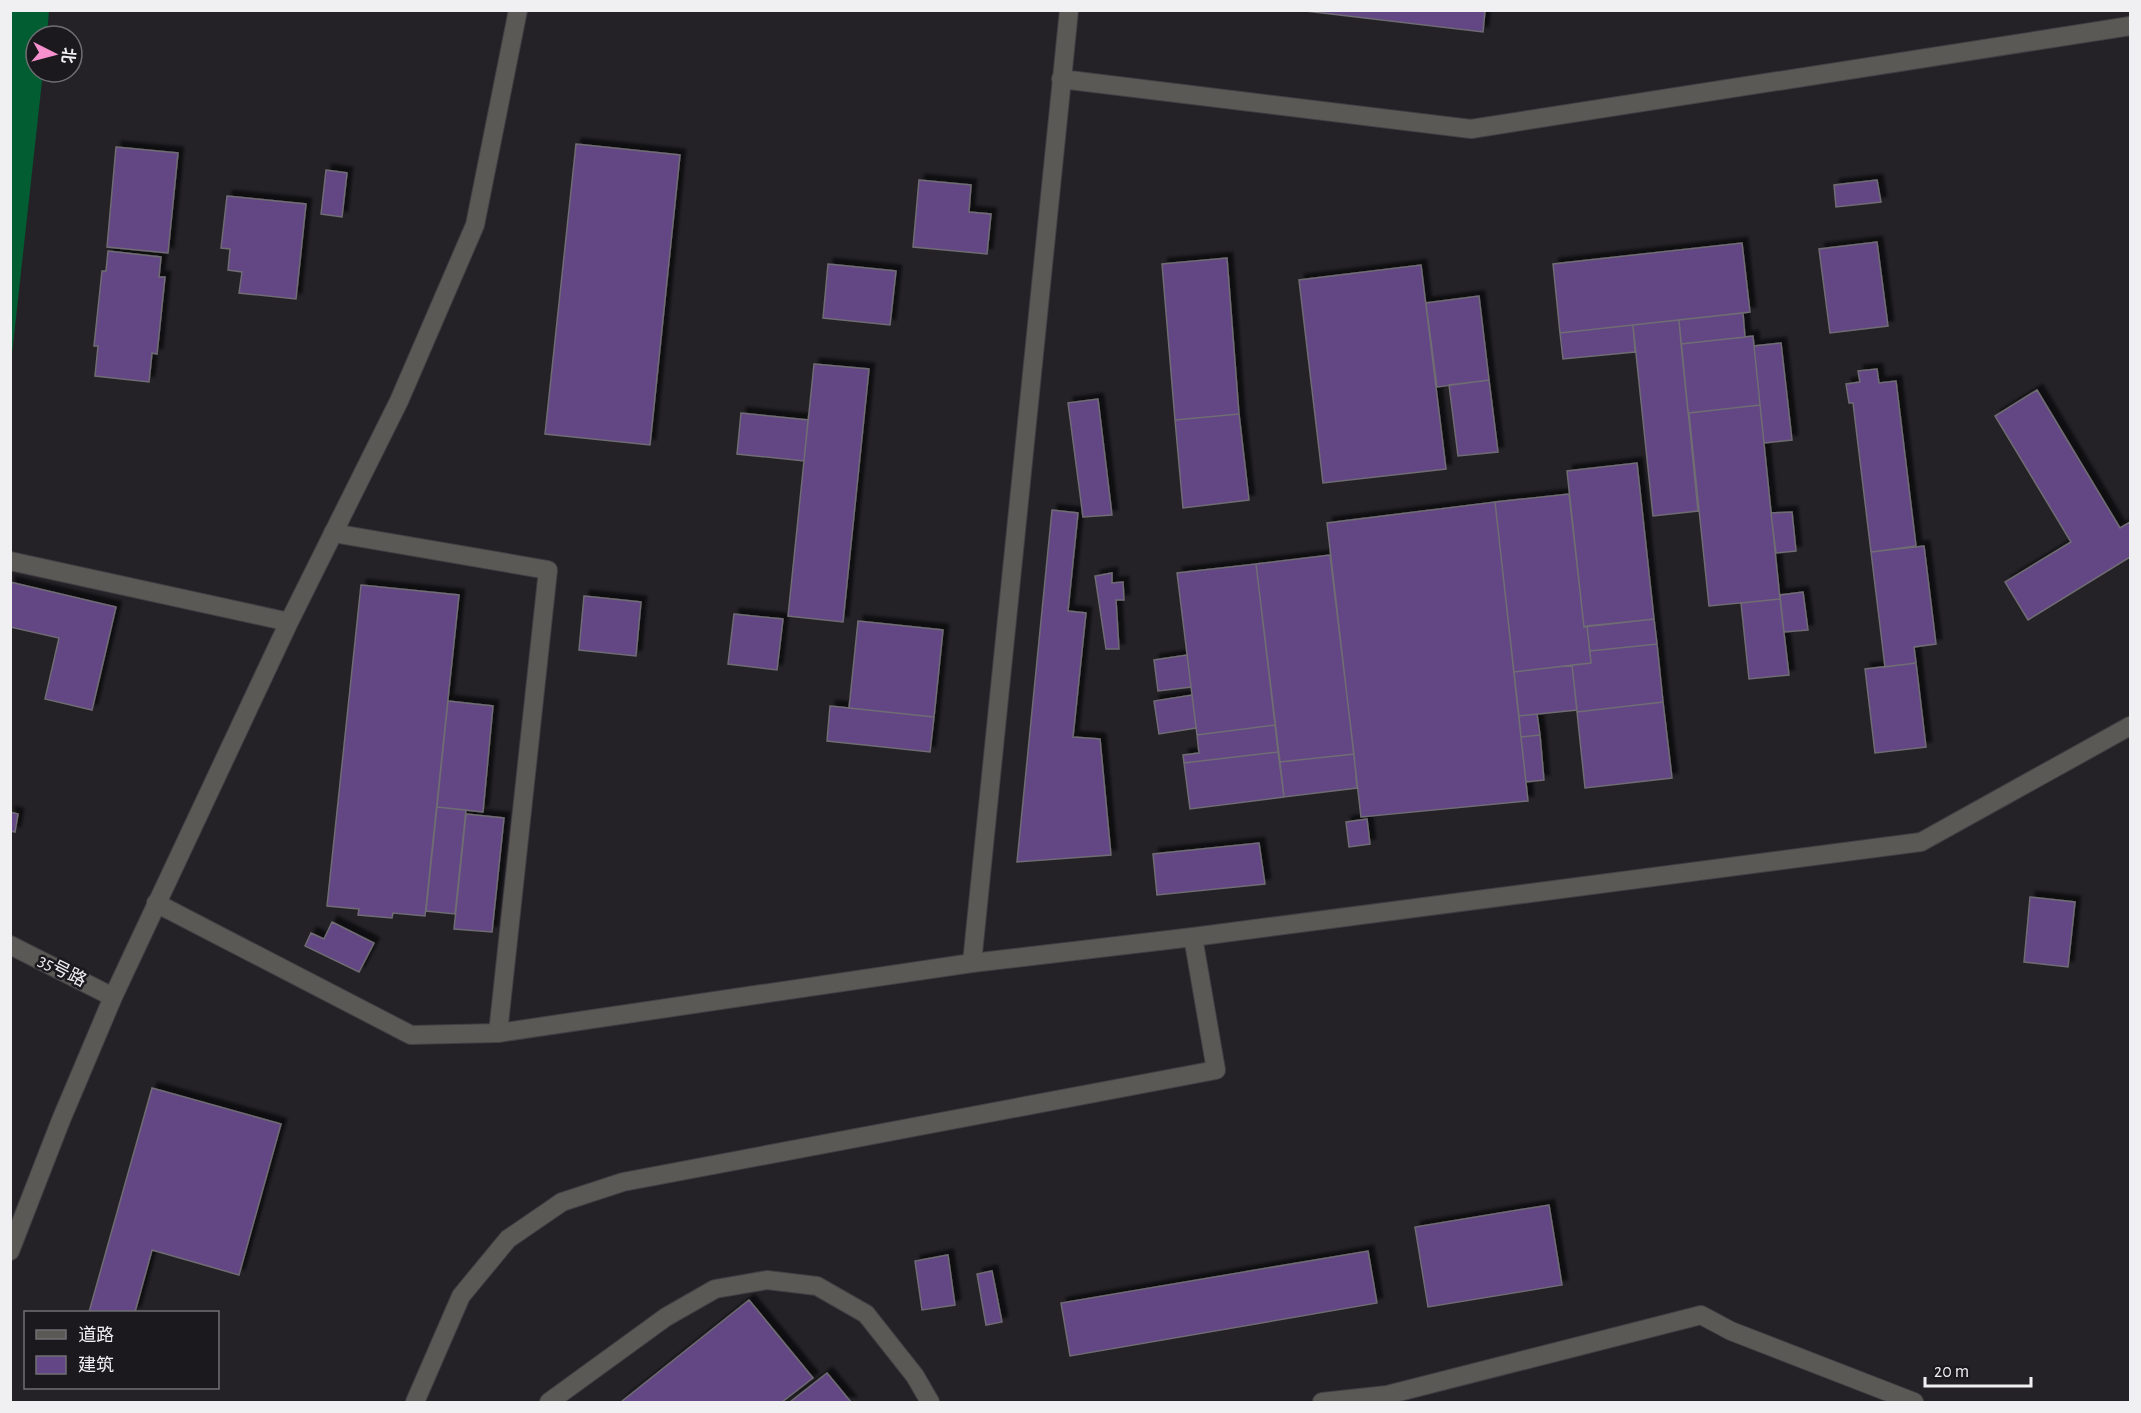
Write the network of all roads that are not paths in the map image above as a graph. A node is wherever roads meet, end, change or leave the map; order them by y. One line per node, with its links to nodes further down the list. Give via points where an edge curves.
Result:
1 (518, 10): 5 (street, via 475,225 399,401)
2 (1069, 10): 4 (street)
3 (2130, 26): 4 (street, via 1471,129)
4 (1061, 79): 12 (street)
5 (333, 533): 7 (street); 14 (street, via 548,570)
6 (10, 561): 7 (street)
7 (289, 622): 9 (street)
8 (2130, 726): 10 (street, via 1921,842)
9 (156, 903): 13 (street); 14 (street, via 411,1035)
10 (1193, 938): 12 (street); 16 (street, via 1216,1070 623,1182 562,1202 508,1239 461,1296)
11 (10, 945): 13 (street, 35号路)
12 (972, 963): 14 (street)
13 (113, 997): 15 (street)
14 (498, 1033)
15 (10, 1251)
16 (415, 1402)
17 (549, 1402): 18 (street, via 666,1317 715,1289 767,1280 817,1286 866,1314 915,1376)
18 (930, 1402)
19 (1322, 1402): 20 (street, via 1387,1395 1701,1315 1731,1331)
20 (1914, 1402)

